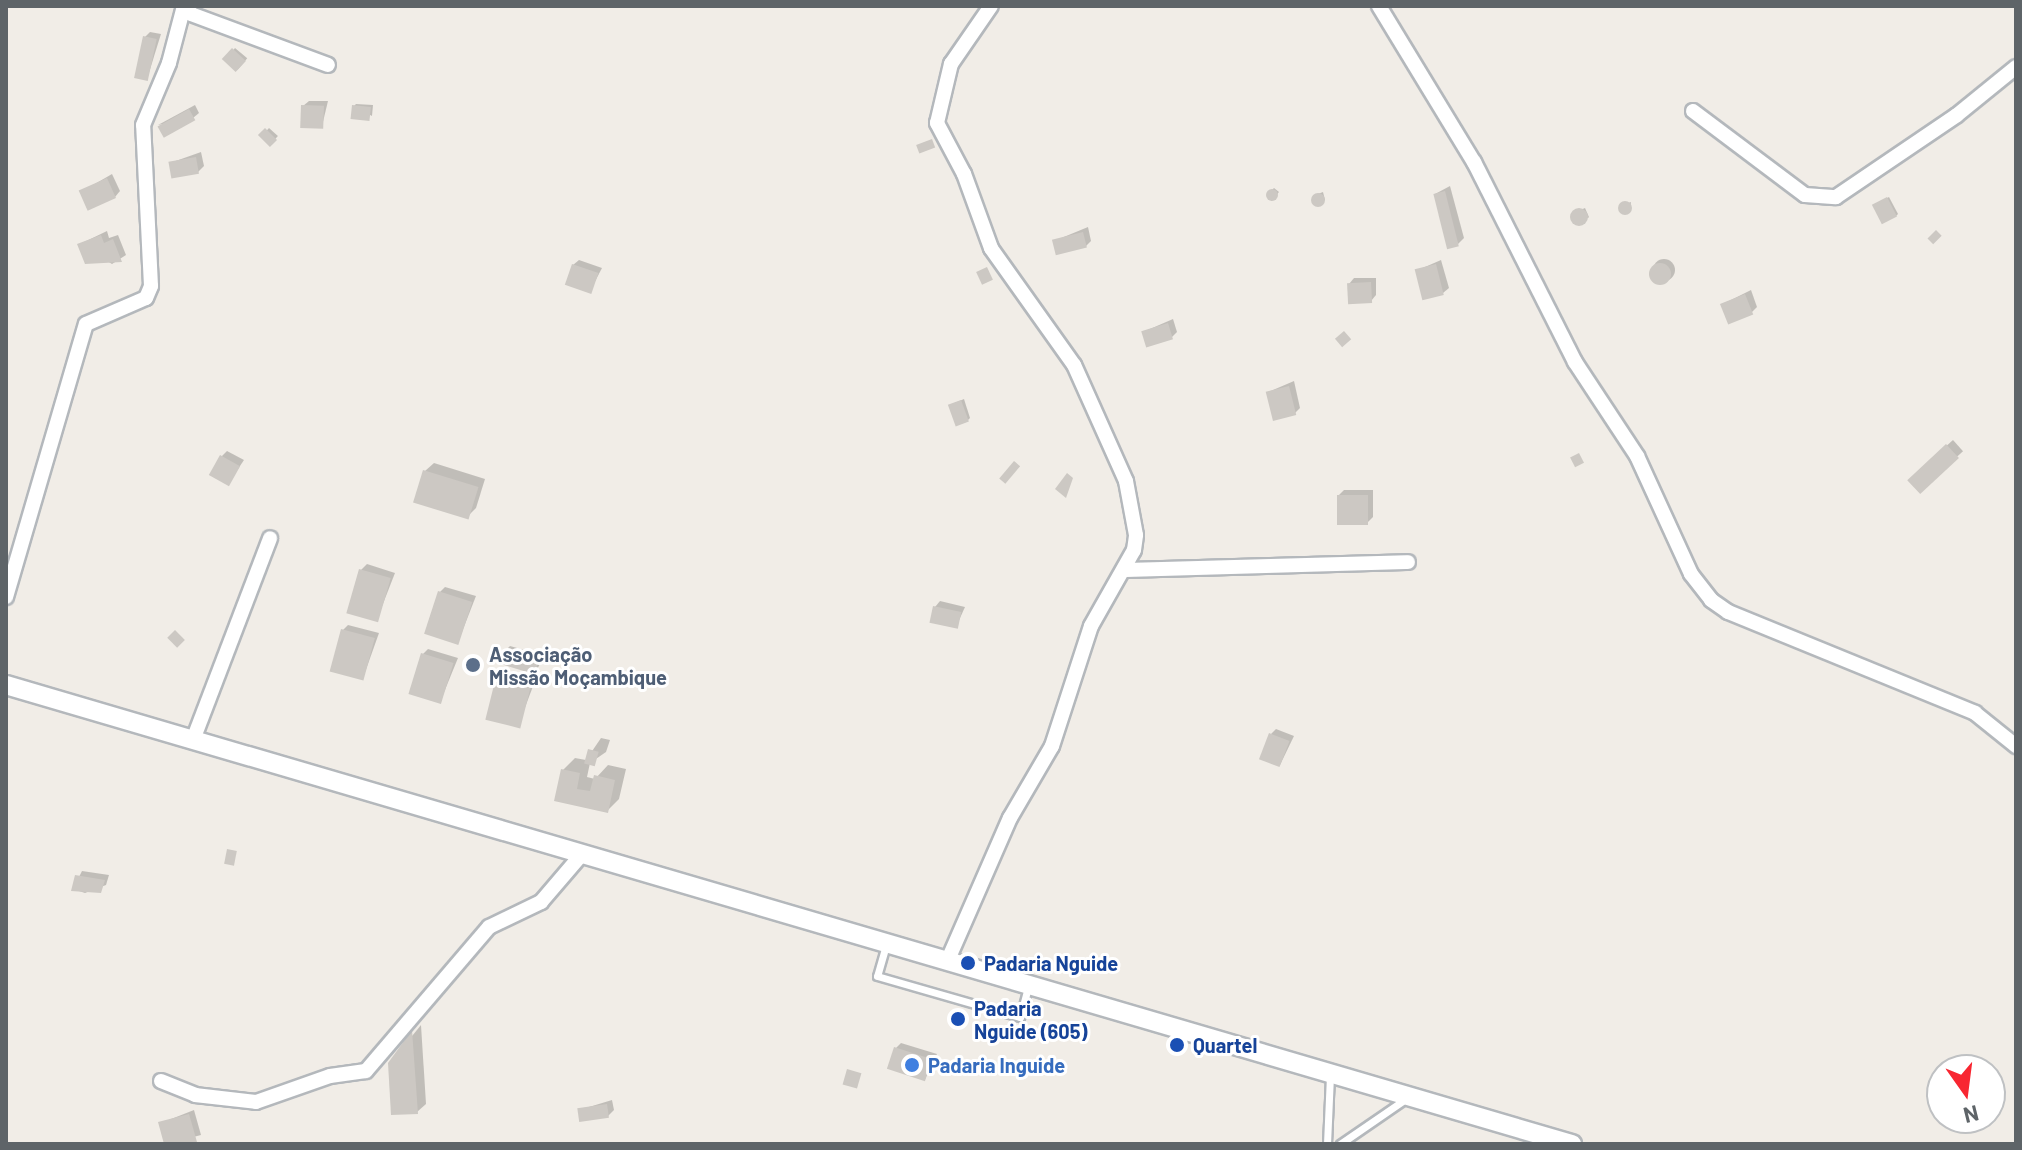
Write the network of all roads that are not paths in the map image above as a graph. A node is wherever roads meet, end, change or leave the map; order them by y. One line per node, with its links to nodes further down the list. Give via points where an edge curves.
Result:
1 (185, 6): 4 (street, via 191,14); 10 (street, via 143,125 151,286 146,298 86,324)
2 (991, 6): 9 (street, via 951,64 937,123 964,174 991,248 1065,349 1126,481 1136,535)
3 (1379, 6): 13 (street, via 1474,162 1575,362 1637,456 1691,574 1711,600 1728,612 1975,713)
4 (328, 65)
5 (2016, 67): 6 (street, via 1957,115 1836,197 1805,195)
6 (1693, 111)
7 (270, 538): 12 (street)
8 (1408, 562): 9 (street)
9 (1124, 570): 16 (street, via 1091,626 1052,746 1010,818)
10 (6, 597)
11 (6, 685): 12 (street)
12 (193, 740): 14 (street)
13 (2016, 746)
14 (582, 854): 15 (street); 19 (street, via 541,902 489,927 366,1071 330,1076 256,1102 195,1095)
15 (887, 944): 16 (street); 17 (lane, via 877,976 1020,1017)
16 (947, 962): 17 (street)
17 (1029, 986): 18 (street)
18 (1330, 1074): 20 (street); 21 (lane)
19 (161, 1081)
20 (1409, 1097): 22 (lane); 23 (street)
21 (1327, 1144)
22 (1340, 1144)
23 (1572, 1144)

